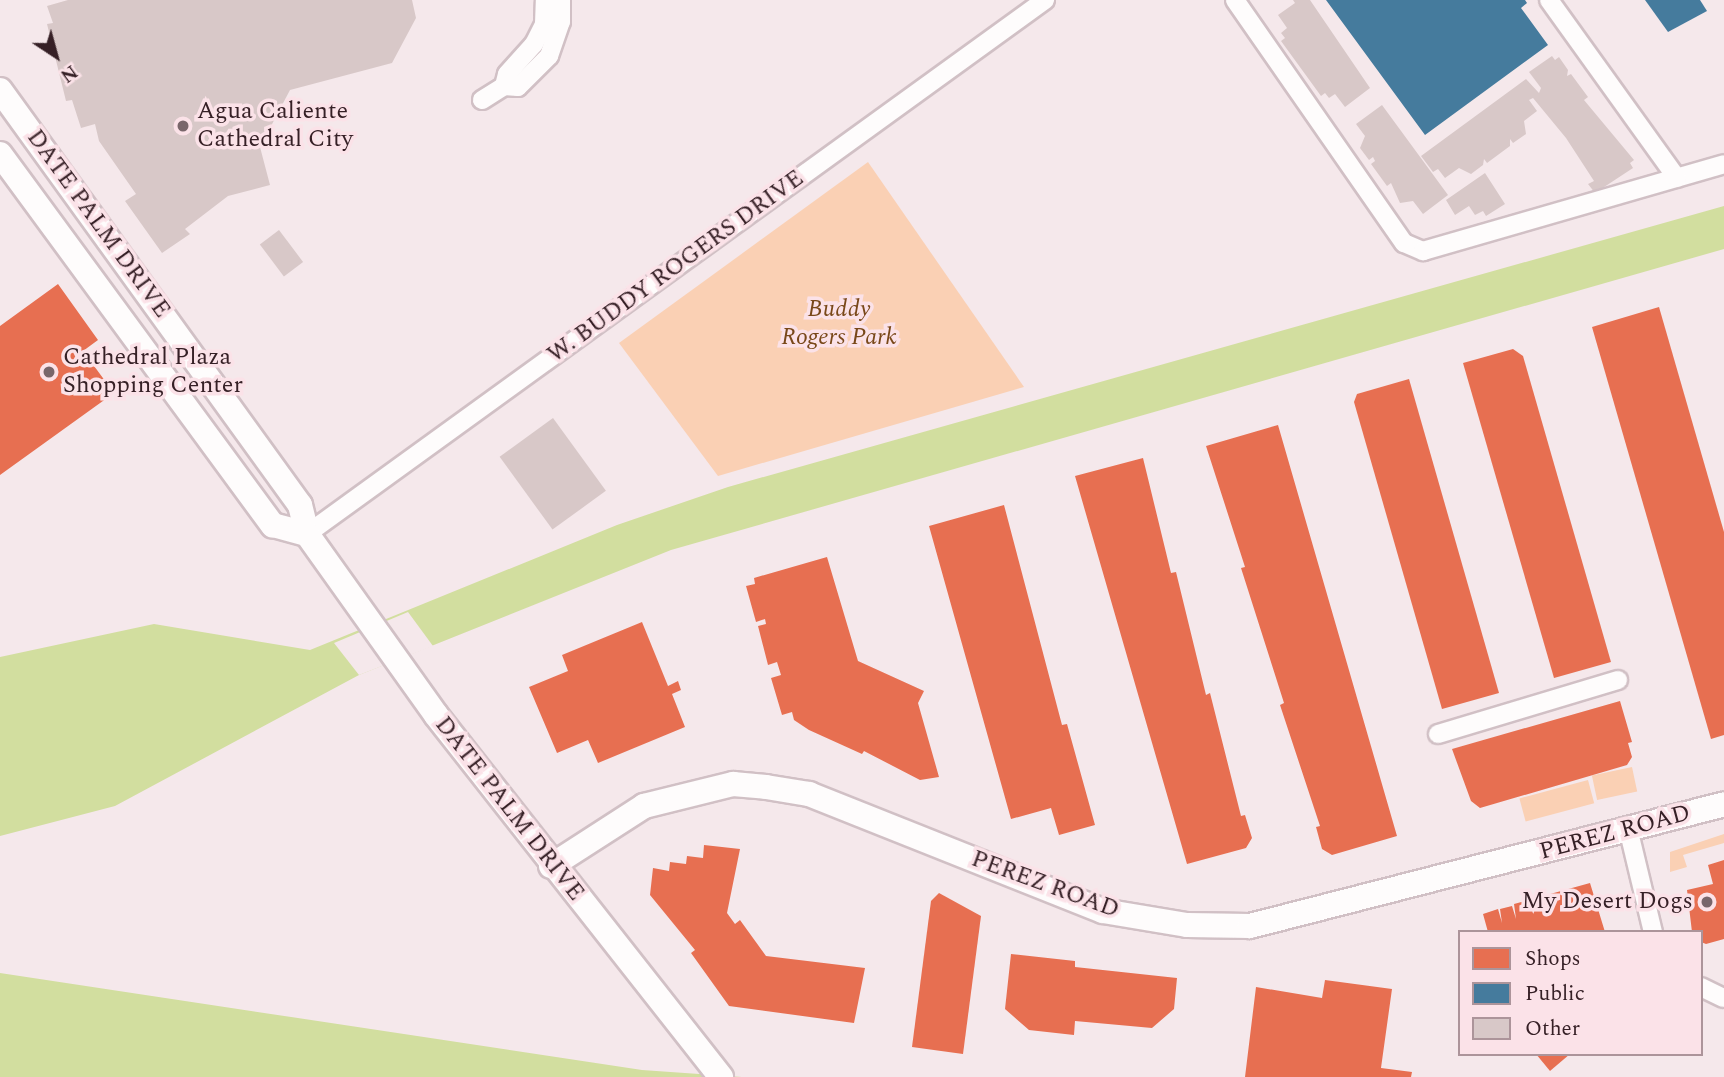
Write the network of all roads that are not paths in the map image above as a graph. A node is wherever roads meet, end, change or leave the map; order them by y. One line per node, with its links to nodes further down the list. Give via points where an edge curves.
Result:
1 (545, 0): 6 (street, via 544,24 534,44 507,74)
2 (561, 0): 6 (street, via 561,22 548,56 518,87)
3 (1045, 0): 12 (street, W. BUDDY ROGERS DRIVE)
4 (1235, 0): 11 (street, via 1404,243 1423,251)
5 (1549, 0): 11 (street)
6 (504, 86): 8 (street)
7 (0, 90): 12 (main road, DATE PALM DRIVE, via 300,505)
8 (482, 100)
9 (0, 154): 12 (main road, DATE PALM DRIVE, via 273,525)
10 (1724, 164): 11 (street)
11 (1676, 178)
12 (307, 534): 17 (main road, DATE PALM DRIVE)
13 (1618, 680): 14 (street)
14 (1438, 734)
15 (1724, 804): 16 (main road, PEREZ ROAD)
16 (1628, 828): 17 (main road, PEREZ ROAD, via 1250,926 1187,925 1103,911 809,794 733,784 645,806); 18 (street)
17 (551, 866): 21 (main road, DATE PALM DRIVE)
18 (1653, 930)
19 (1703, 988): 20 (street)
20 (1724, 999)
21 (721, 1077)

